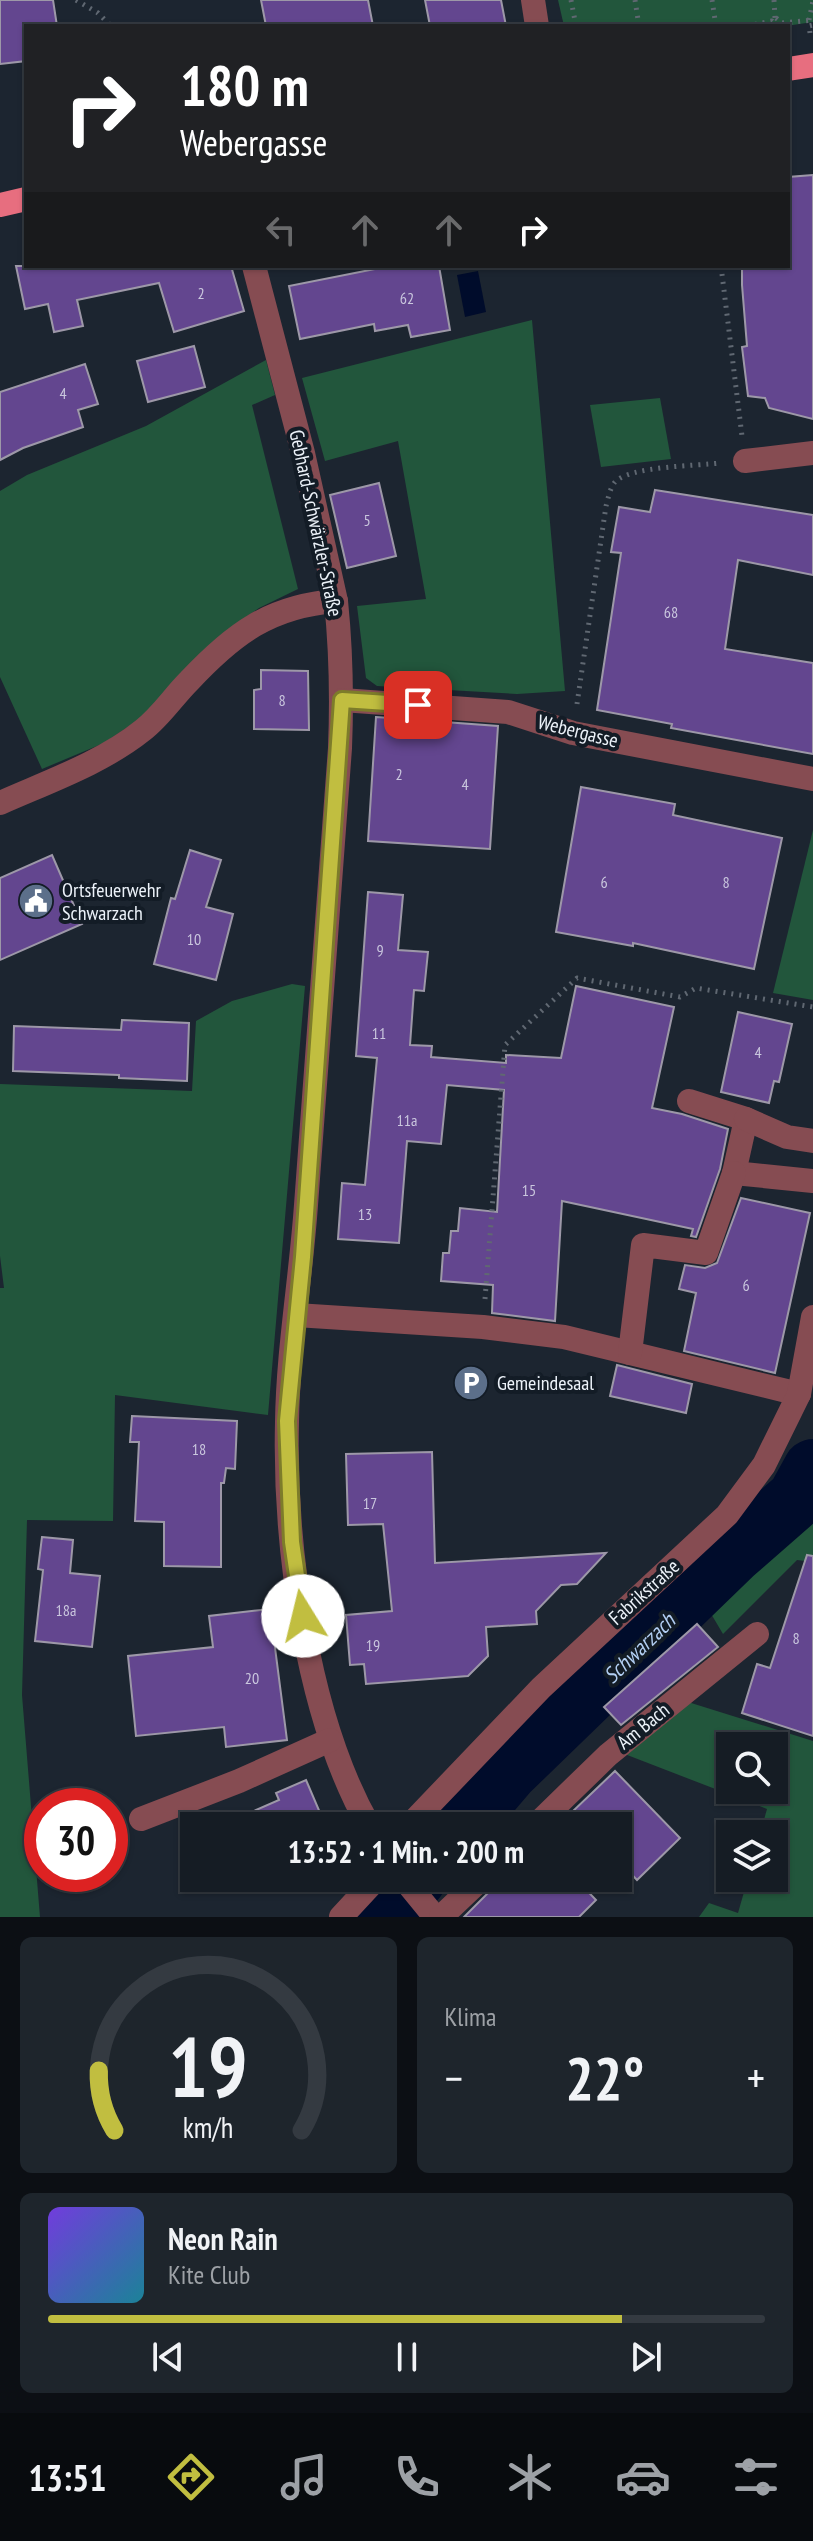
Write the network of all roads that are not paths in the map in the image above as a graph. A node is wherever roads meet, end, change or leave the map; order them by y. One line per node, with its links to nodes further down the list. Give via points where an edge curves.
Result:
1 (533, 0): 2 (street)
2 (537, 24)
3 (813, 65): 4 (main road)
4 (790, 69)
5 (24, 199): 6 (main road)
6 (0, 205)
7 (255, 268): 10 (street, Gebhard-Schwärzler-Straße)
8 (813, 453): 9 (street)
9 (745, 461)
10 (336, 601): 11 (street, Gebhard-Schwärzler-Straße); 13 (street, via 295,606 255,623 208,662 141,732)
11 (342, 700): 12 (street, Webergasse, via 508,712 573,733); 19 (street, Gebhard-Schwärzler-Straße)
12 (813, 779)
13 (0, 803)
14 (689, 1101): 15 (street)
15 (746, 1119): 16 (street, via 787,1137); 17 (street)
16 (813, 1141)
17 (734, 1173): 18 (street); 21 (street, via 706,1253 643,1245)
18 (813, 1181)
19 (296, 1315): 21 (street, via 483,1327 564,1337); 24 (street, Gebhard-Schwärzler-Straße, via 287,1421 292,1542)
20 (813, 1317): 22 (street, Fabrikstraße)
21 (630, 1353): 22 (street)
22 (799, 1394): 26 (street, Fabrikstraße, via 764,1465 727,1515 541,1688)
23 (757, 1634): 27 (street, Am Bach, via 608,1755)
24 (330, 1740): 25 (street, Gebhard-Schwärzler-Straße); 28 (street)
25 (361, 1812)
26 (422, 1812)
27 (549, 1812)
28 (141, 1819)
29 (364, 1892): 33 (street)
30 (415, 1892): 32 (street)
31 (463, 1892): 32 (street)
32 (434, 1913)
33 (341, 1917)

